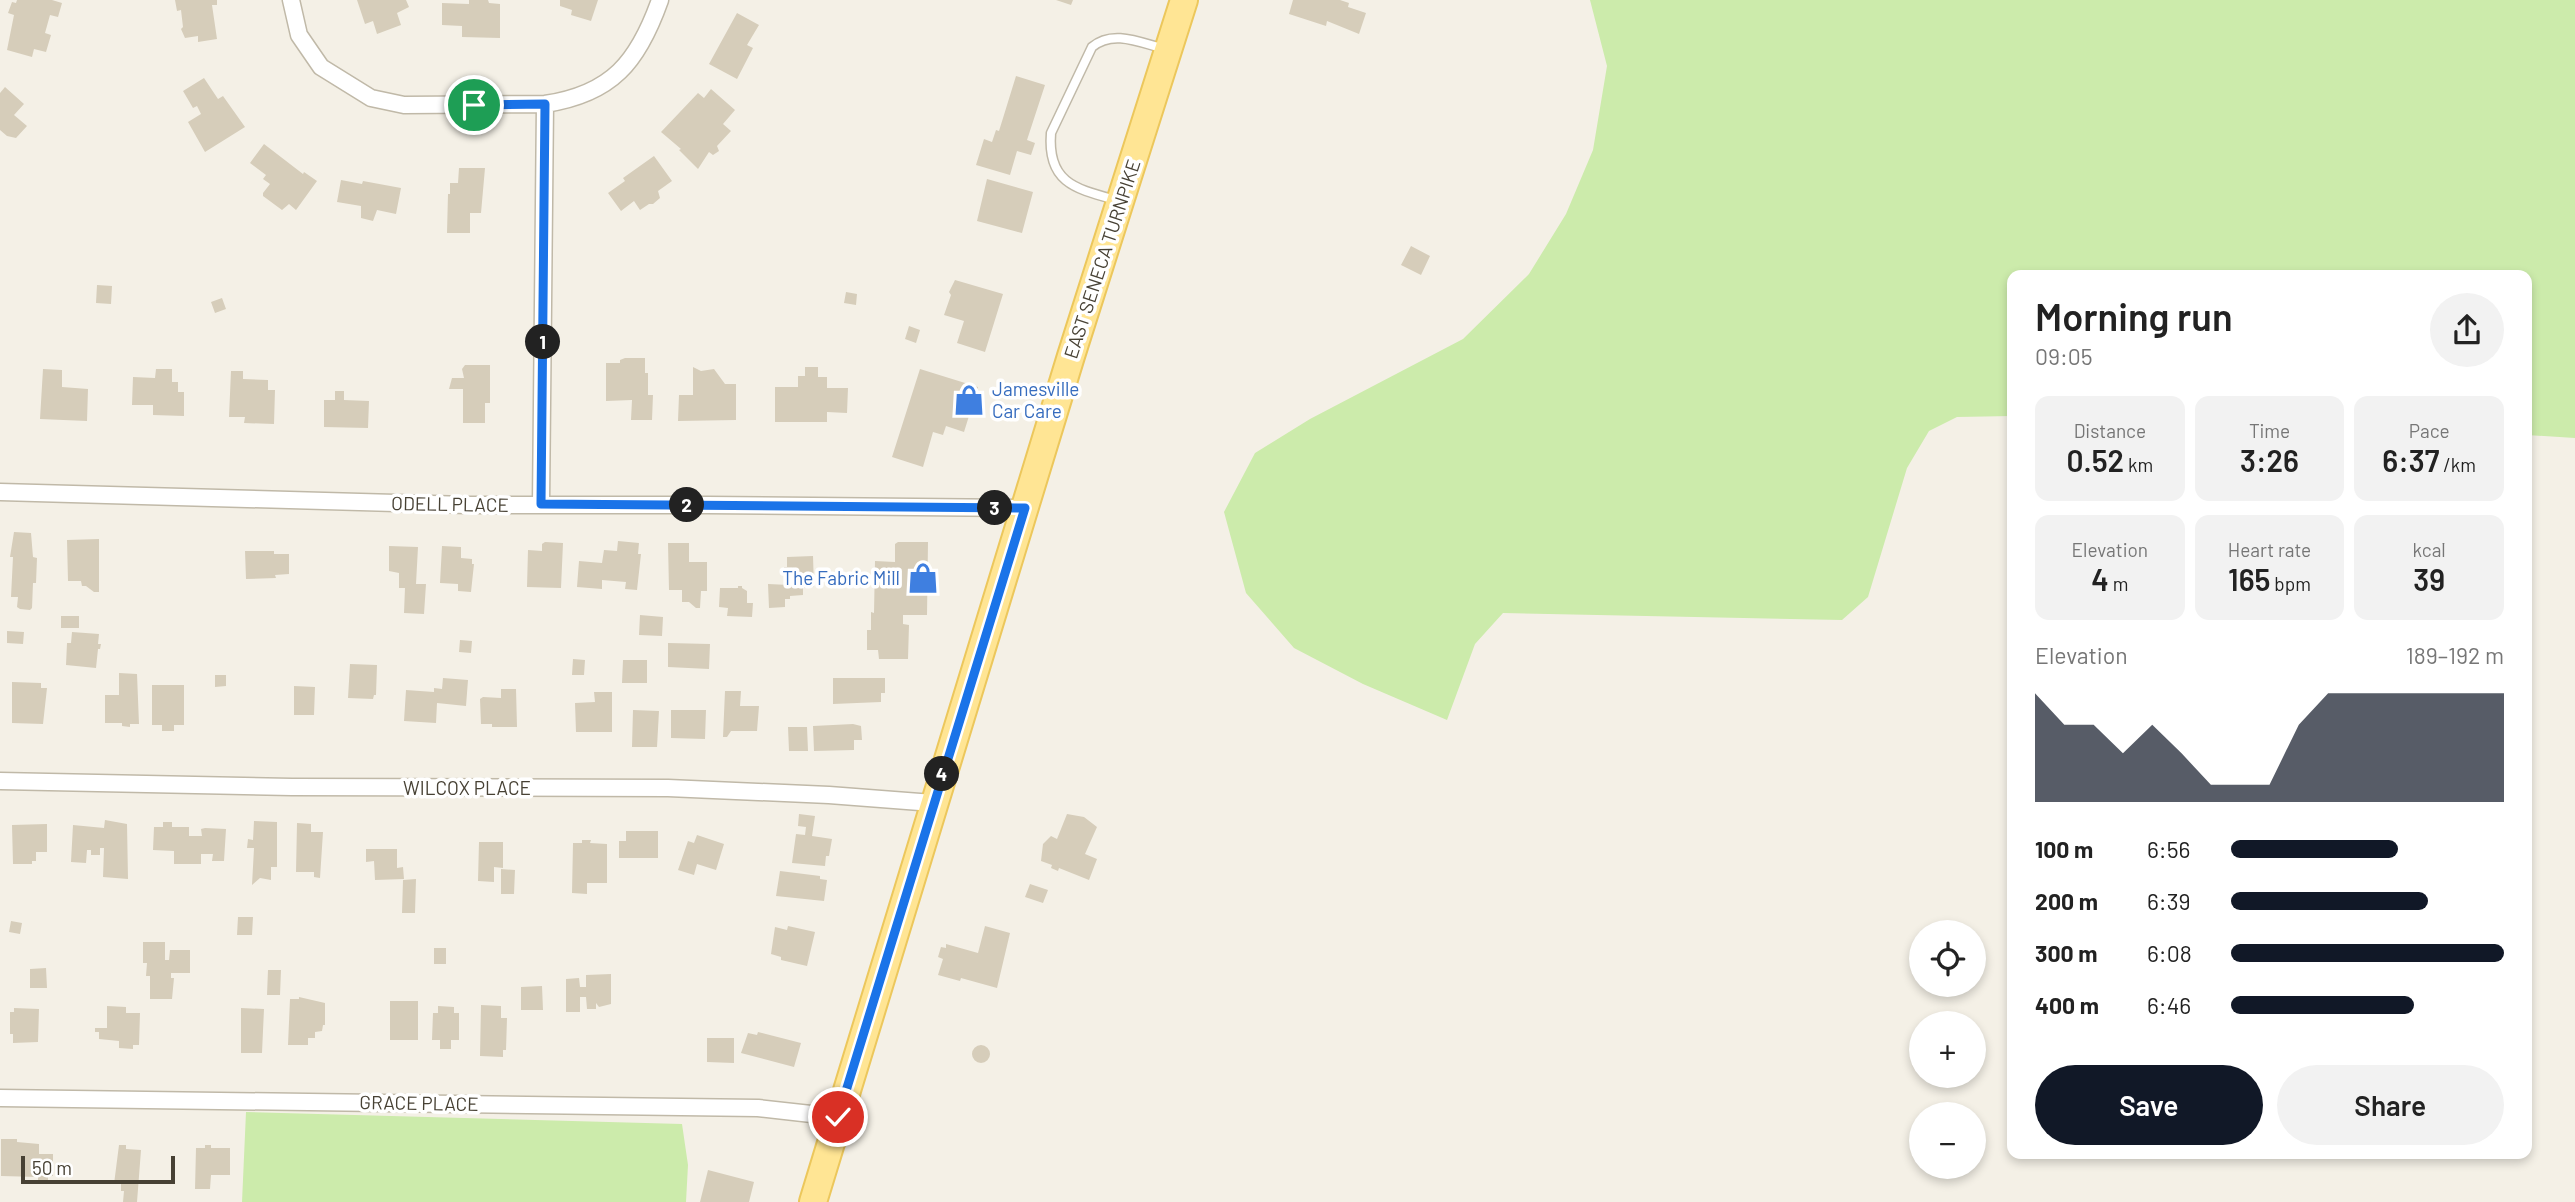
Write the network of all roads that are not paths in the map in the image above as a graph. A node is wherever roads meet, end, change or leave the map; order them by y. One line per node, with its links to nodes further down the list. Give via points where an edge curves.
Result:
1 (292, 0): 5 (street, via 299,35 321,67 371,98 404,105)
2 (660, 0): 5 (street, via 648,34 620,72 596,91)
3 (1184, 0): 4 (main road, EAST SENECA TURNPIKE)
4 (1168, 50): 6 (main road, EAST SENECA TURNPIKE); 6 (lane, via 1115,37 1101,39 1092,47 1051,134 1049,149 1060,177 1071,186)
5 (545, 104): 8 (street)
6 (1120, 202): 9 (main road, EAST SENECA TURNPIKE)
7 (0, 492): 8 (street, ODELL PLACE)
8 (541, 504): 9 (street, ODELL PLACE)
9 (1025, 508): 11 (main road, EAST SENECA TURNPIKE)
10 (0, 781): 11 (street, WILCOX PLACE, via 668,788)
11 (933, 803): 13 (main road, EAST SENECA TURNPIKE)
12 (0, 1098): 13 (street, GRACE PLACE, via 744,1108)
13 (838, 1117): 14 (main road, EAST SENECA TURNPIKE)
14 (813, 1202)

